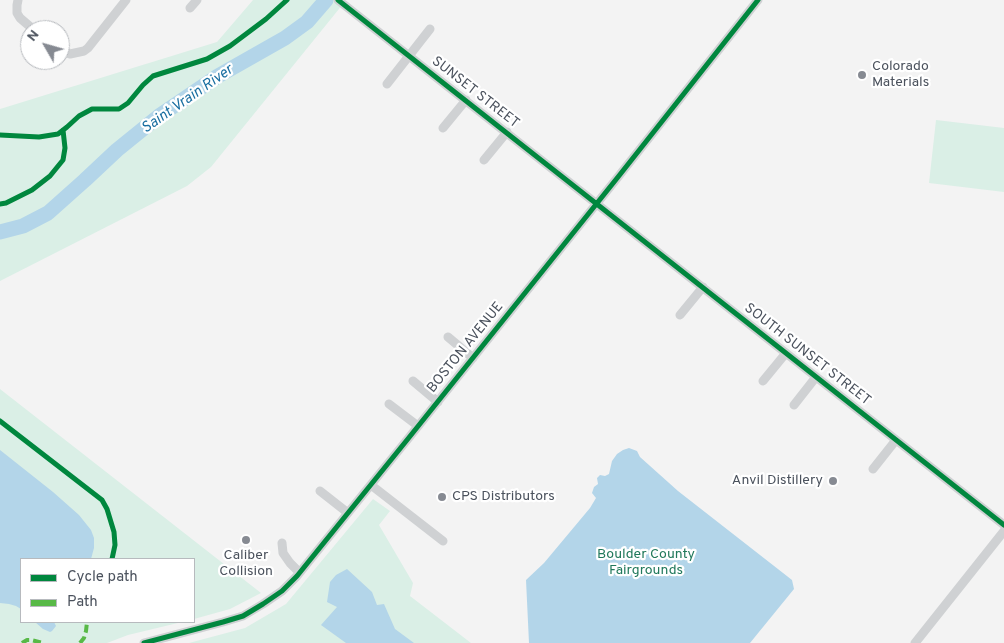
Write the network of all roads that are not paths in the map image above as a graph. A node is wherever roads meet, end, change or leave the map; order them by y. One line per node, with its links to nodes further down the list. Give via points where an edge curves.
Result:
1 (18, 0): 7 (street, via 17,13)
2 (126, 0): 9 (street, via 88,48)
3 (197, 0): 6 (street)
4 (339, 0): 10 (street, SUNSET STREET)
5 (758, 0): 16 (street, BOSTON AVENUE)
6 (190, 8)
7 (22, 20)
8 (430, 29): 10 (street)
9 (70, 54)
10 (409, 56): 11 (street); 12 (street, SUNSET STREET)
11 (386, 84)
12 (466, 100): 13 (street); 14 (street, SUNSET STREET)
13 (443, 128)
14 (507, 132): 15 (street); 16 (street, SUNSET STREET)
15 (484, 160)
16 (596, 203): 17 (street, SOUTH SUNSET STREET); 21 (street, BOSTON AVENUE)
17 (703, 287): 18 (street); 20 (street, SOUTH SUNSET STREET)
18 (680, 315)
19 (448, 338): 21 (street)
20 (786, 353): 22 (street, SOUTH SUNSET STREET); 24 (street)
21 (473, 358): 25 (street, BOSTON AVENUE)
22 (816, 377): 27 (street); 29 (street, SOUTH SUNSET STREET)
23 (413, 381): 25 (street)
24 (764, 381)
25 (438, 402): 28 (street, BOSTON AVENUE)
26 (389, 404): 28 (street)
27 (794, 405)
28 (418, 426): 31 (street, BOSTON AVENUE)
29 (896, 440): 30 (street); 34 (street, SOUTH SUNSET STREET)
30 (873, 469)
31 (371, 484): 33 (street, BOSTON AVENUE); 36 (street)
32 (320, 491): 33 (street)
33 (348, 513): 38 (street, BOSTON AVENUE)
34 (1004, 525)
35 (1004, 531): 40 (street)
36 (443, 541)
37 (282, 543): 38 (street, via 283,553)
38 (300, 572): 39 (street, BOSTON AVENUE, via 282,591 243,616)
39 (144, 643)
40 (915, 643)

